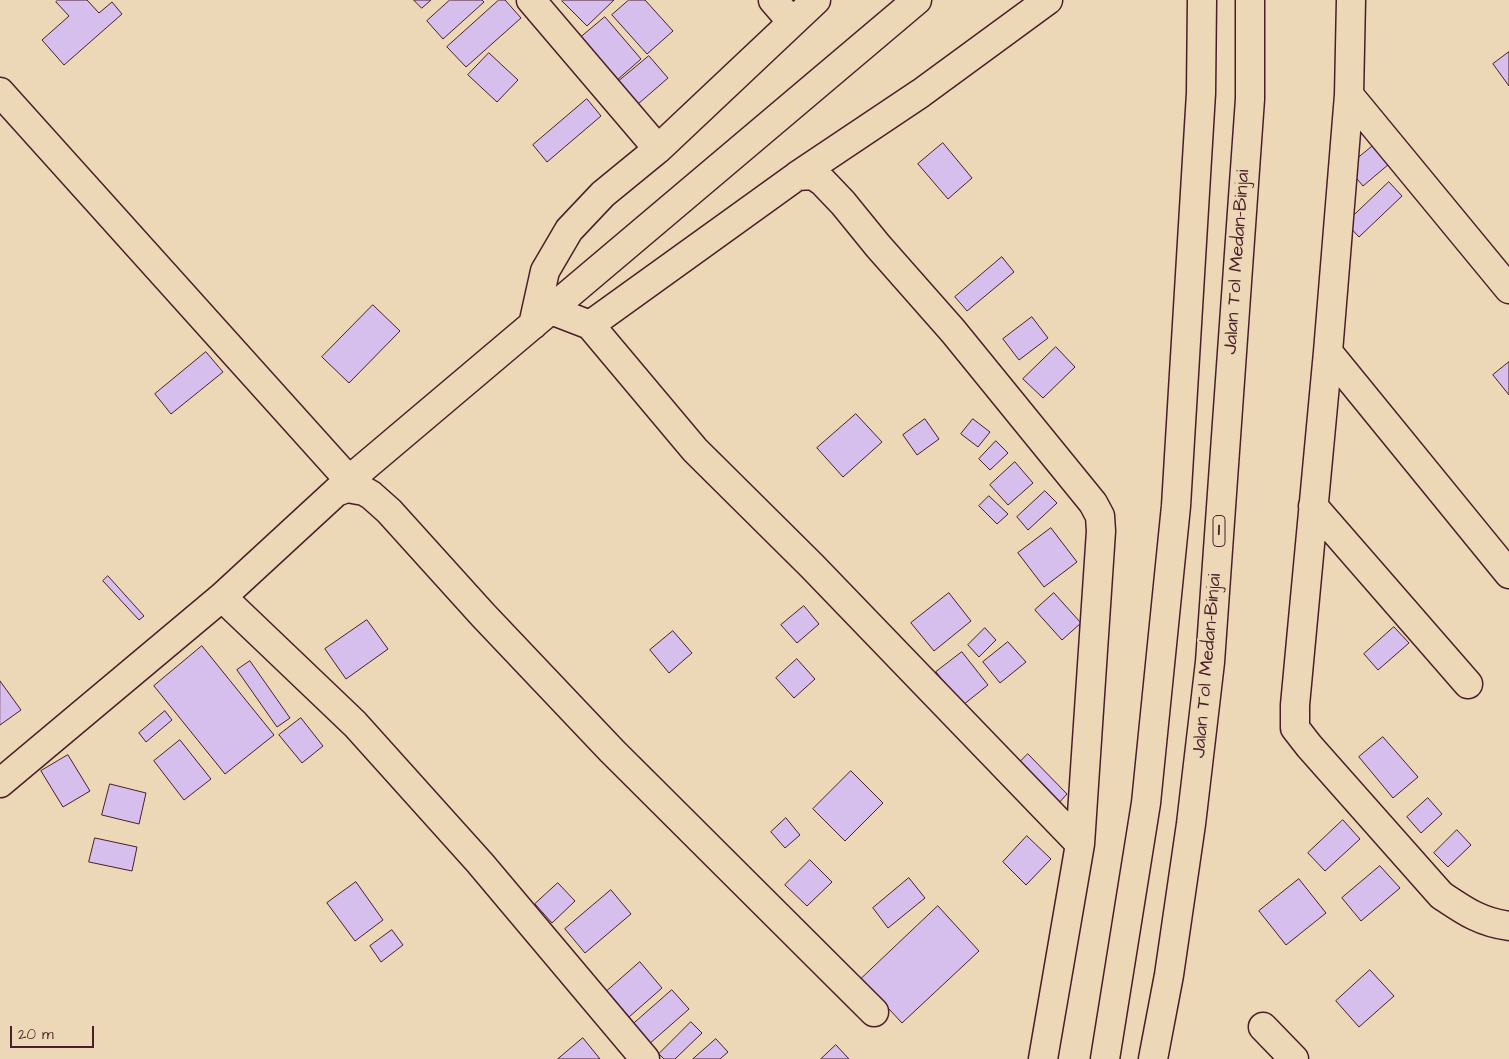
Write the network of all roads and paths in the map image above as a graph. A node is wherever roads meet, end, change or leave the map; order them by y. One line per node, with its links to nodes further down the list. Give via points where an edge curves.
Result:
1 (531, 0): 12 (main road)
2 (773, 0): 9 (main road)
3 (816, 0): 9 (main road)
4 (917, 0): 15 (main road)
5 (1048, 0): 13 (main road, via 921,93)
6 (1202, 0): 30 (main road, via 1201,93 1176,506 1146,803)
7 (1250, 0): 31 (main road, Jalan Tol Medan–Binjai / 1, via 1250,99 1210,662 1191,824)
8 (1351, 0): 11 (main road)
9 (792, 22): 12 (main road)
10 (0, 92): 18 (main road)
11 (1349, 95): 14 (main road); 17 (main road)
12 (658, 149): 15 (main road, via 603,194 569,230 545,272)
13 (797, 176): 16 (main road); 24 (main road, via 813,175 843,203 959,338 1094,503 1100,516)
14 (1509, 289)
15 (542, 317): 16 (main road); 18 (main road)
16 (590, 325): 24 (main road, via 695,450 812,566)
17 (1328, 352): 19 (main road); 20 (main road)
18 (343, 486): 21 (main road); 26 (main road, via 364,491 389,511 612,751)
19 (1313, 506): 22 (main road); 25 (main road, via 1295,728 1441,895 1468,914 1492,924)
20 (1509, 574)
21 (222, 597): 23 (main road); 28 (main road, via 355,724 480,863)
22 (1468, 684)
23 (0, 783)
24 (1080, 844): 29 (main road)
25 (1509, 926)
26 (874, 1012)
27 (1264, 1027): 32 (main road)
28 (643, 1058)
29 (1043, 1059)
30 (1105, 1059)
31 (1153, 1059)
32 (1294, 1059)

